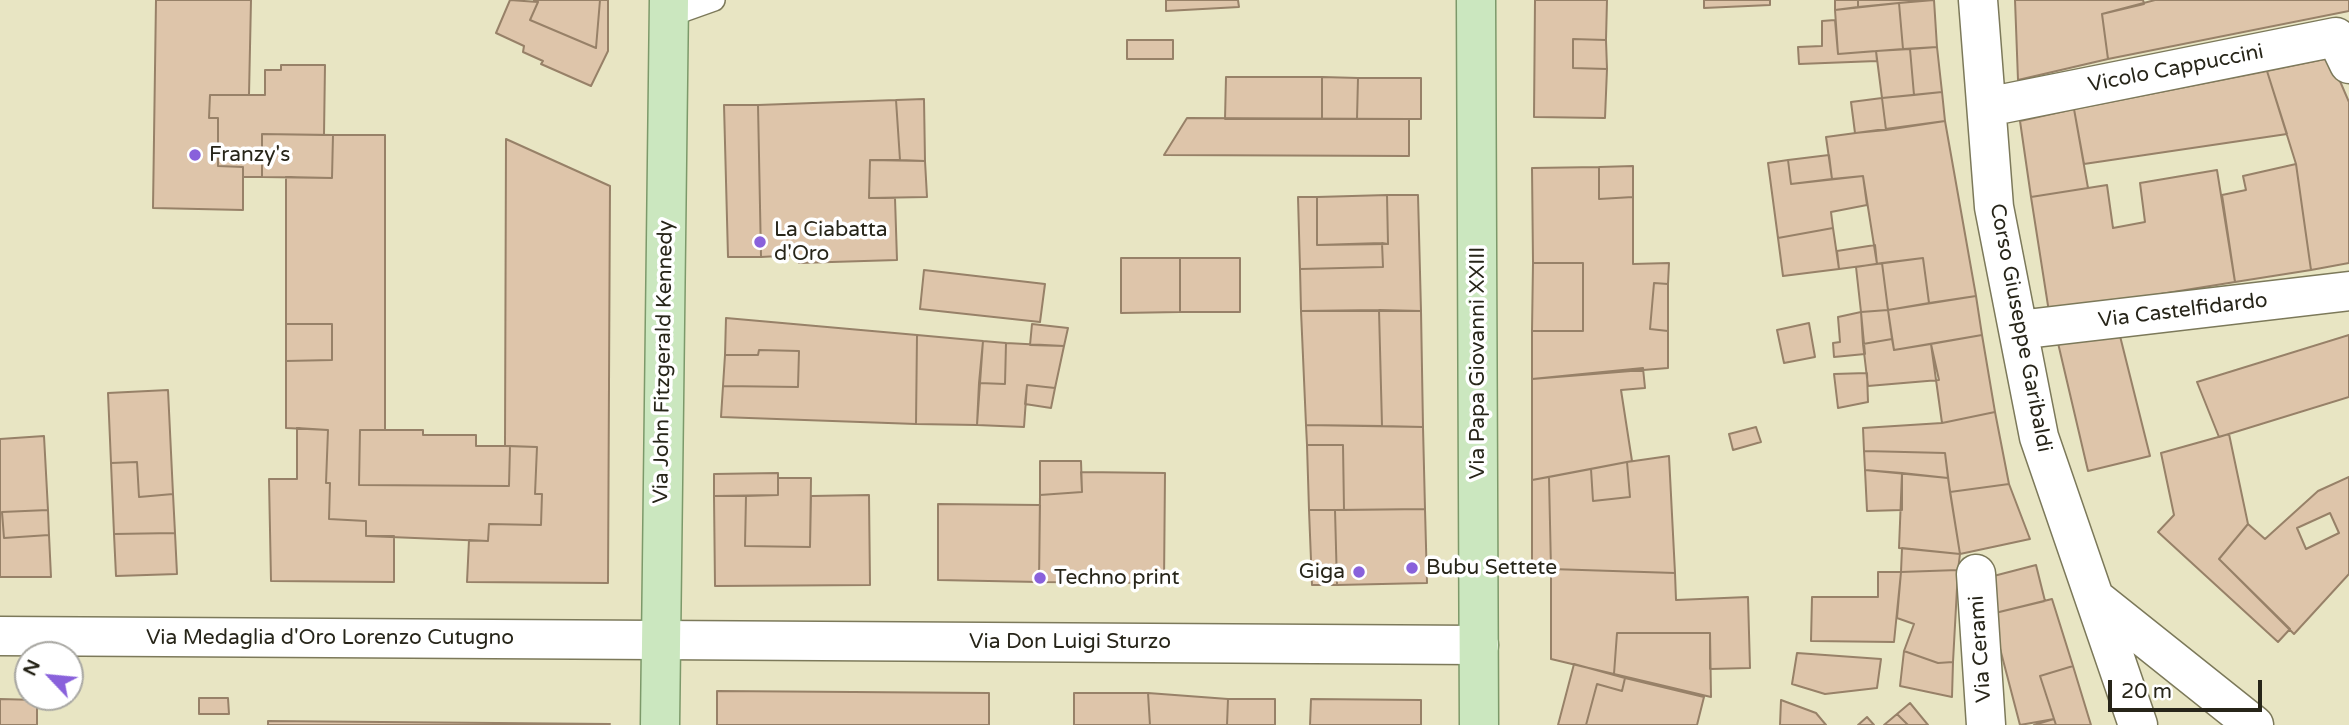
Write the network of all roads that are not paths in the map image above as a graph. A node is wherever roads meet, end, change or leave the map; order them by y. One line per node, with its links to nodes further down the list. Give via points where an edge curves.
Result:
1 (714, 0): 4 (lane)
2 (1476, 0): 13 (main road, Via Papa Giovanni XXIII)
3 (1978, 0): 6 (street, Corso Giuseppe Garibaldi)
4 (669, 8): 12 (main road, Via John Fitzgerald Kennedy)
5 (2349, 64): 6 (street, Vicolo Cappuccini, via 2336,37)
6 (1987, 107): 8 (street, Corso Giuseppe Garibaldi, via 1994,206)
7 (2349, 291): 8 (street, Via Castelfidardo)
8 (2018, 330): 10 (street, Corso Giuseppe Garibaldi, via 2039,437)
9 (1976, 574): 16 (street, Via Cerami)
10 (2096, 600): 17 (street, Corso Giuseppe Garibaldi); 18 (street)
11 (0, 636): 12 (street, Via Medaglia d'Oro Lorenzo Cutugno)
12 (660, 639): 13 (street, Via Don Luigi Sturzo); 14 (main road, Via John Fitzgerald Kennedy)
13 (1479, 645): 15 (main road, Via Papa Giovanni XXIII)
14 (660, 725)
15 (1479, 725)
16 (1986, 725)
17 (2138, 725)
18 (2254, 725)

